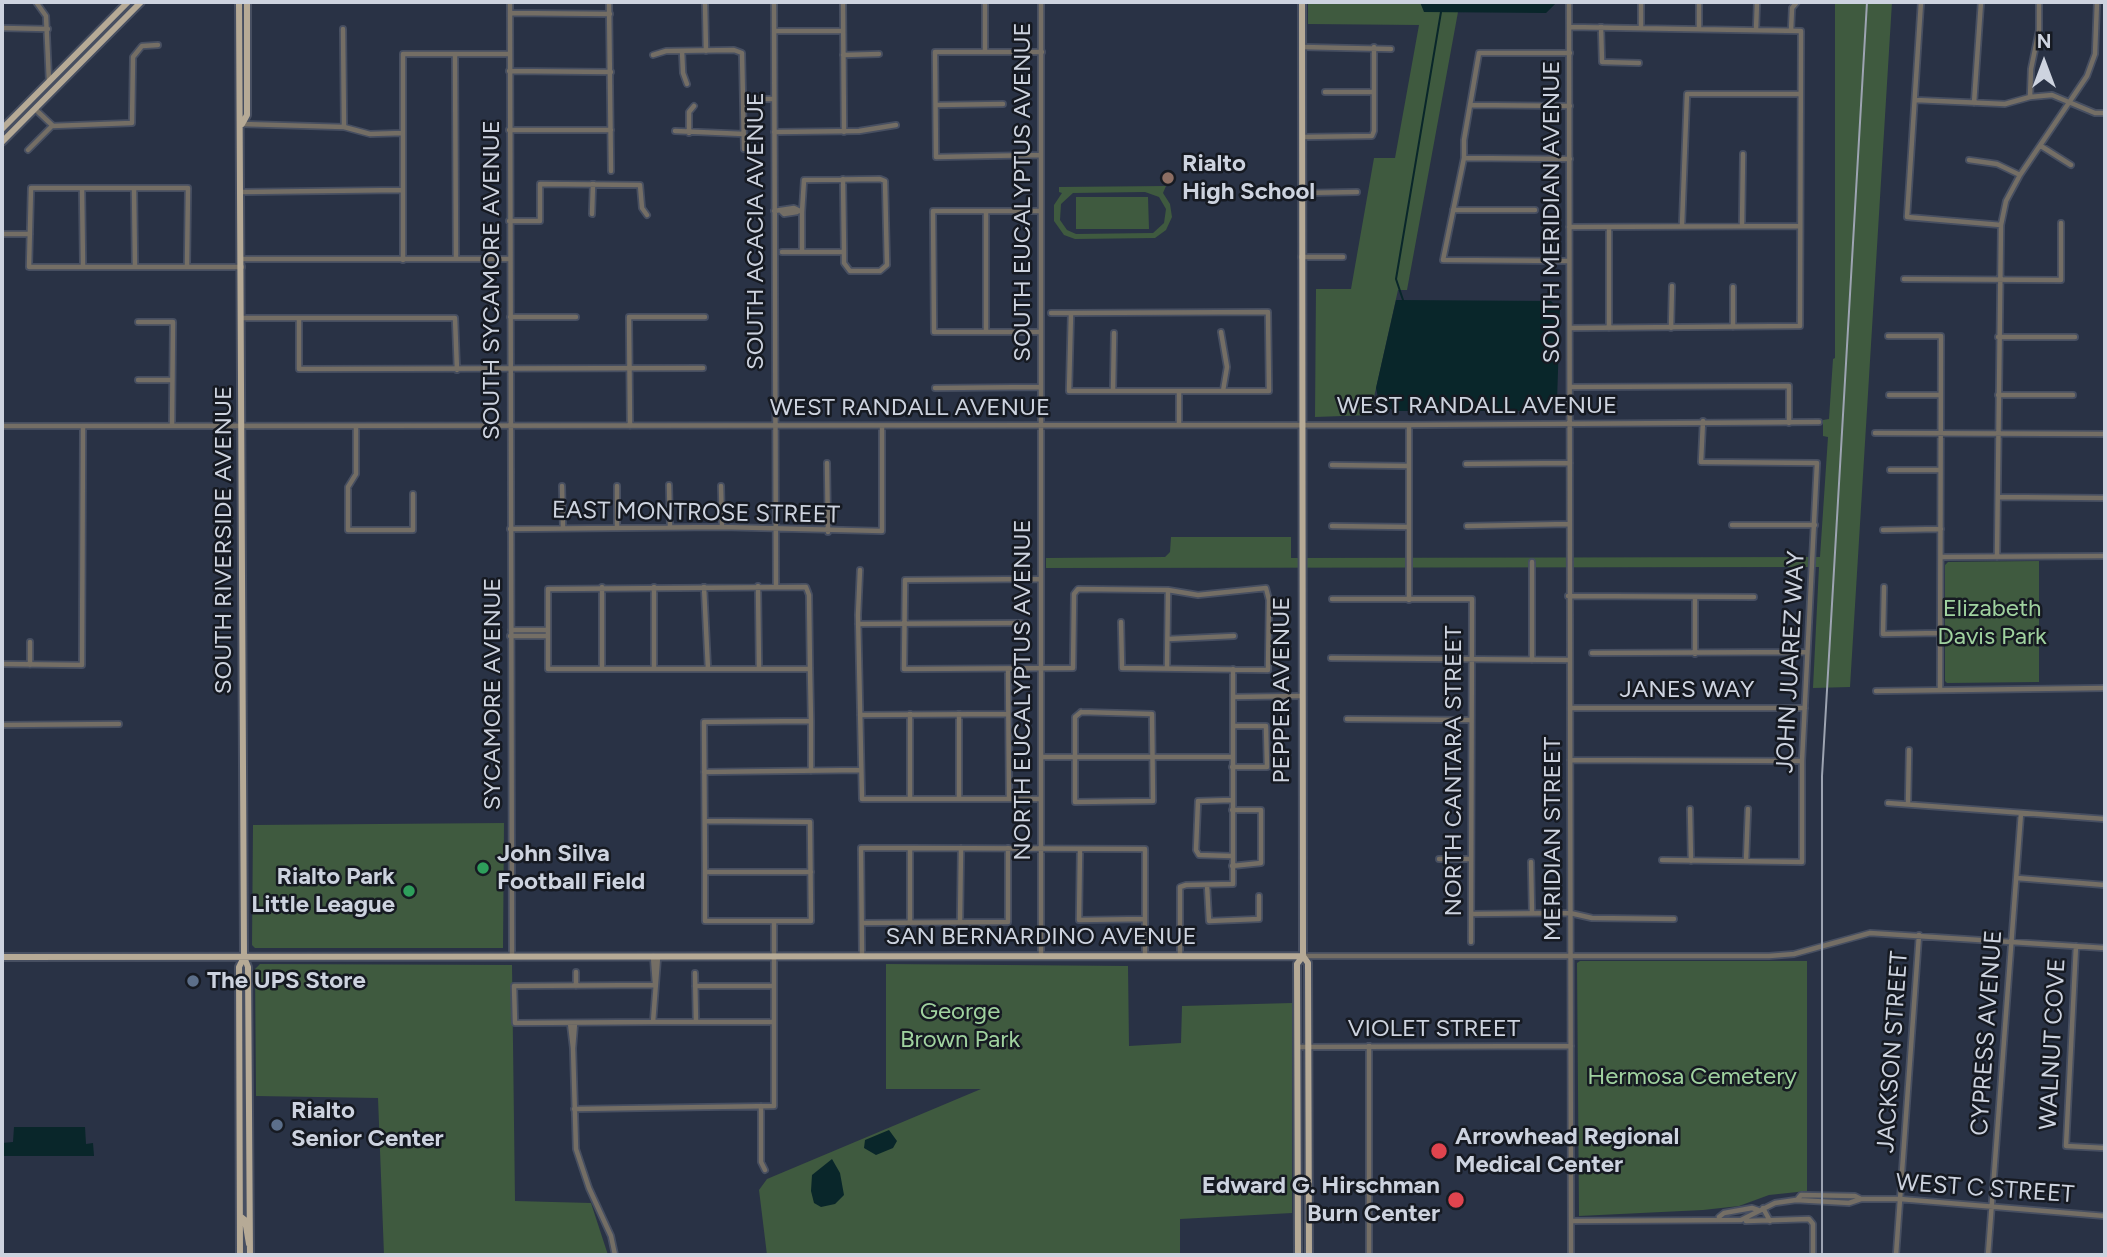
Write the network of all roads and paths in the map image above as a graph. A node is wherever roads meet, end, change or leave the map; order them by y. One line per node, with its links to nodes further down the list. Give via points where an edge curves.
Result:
1 (36, 2): 29 (street)
2 (128, 2): 53 (main road)
3 (141, 2): 69 (main road)
4 (239, 2): 71 (main road, SOUTH RIVERSIDE AVENUE)
5 (247, 2): 71 (main road, SOUTH RIVERSIDE AVENUE, via 247,115)
6 (510, 2): 23 (street, SOUTH SYCAMORE AVENUE)
7 (609, 2): 24 (street)
8 (705, 2): 41 (street)
9 (774, 2): 33 (street, SOUTH ACACIA AVENUE)
10 (843, 2): 34 (street)
11 (985, 2): 42 (street)
12 (1041, 2): 43 (street, SOUTH EUCALYPTUS AVENUE)
13 (1302, 2): 37 (main road, PEPPER AVENUE)
14 (1569, 2): 25 (street, SOUTH MERIDIAN AVENUE)
15 (1641, 2): 28 (street)
16 (1699, 2): 31 (street)
17 (1757, 2): 32 (street)
18 (1797, 2): 35 (street, via 1792,8)
19 (1921, 2): 61 (street)
20 (1981, 2): 62 (street)
21 (2039, 2): 58 (street)
22 (2097, 2): 63 (street, via 2095,54)
23 (510, 13): 24 (street); 46 (street, SOUTH SYCAMORE AVENUE)
24 (610, 14): 52 (street)
25 (1569, 27): 26 (street); 44 (street, SOUTH MERIDIAN AVENUE)
26 (1601, 27): 28 (street); 50 (street, via 1602,62)
27 (2, 28): 29 (street)
28 (1641, 28): 31 (street)
29 (48, 29): 53 (street)
30 (343, 29): 74 (street)
31 (1699, 29): 32 (street)
32 (1756, 30): 35 (street)
33 (774, 31): 34 (street); 60 (street, SOUTH ACACIA AVENUE)
34 (843, 31): 49 (street)
35 (1791, 31): 57 (street, via 1801,31)
36 (158, 45): 73 (street, via 144,45 133,57 132,123)
37 (1301, 47): 38 (street); 84 (main road, PEPPER AVENUE)
38 (1374, 47): 39 (street); 56 (street)
39 (1391, 49)
40 (682, 51): 41 (street); 48 (street); 54 (street)
41 (706, 51): 59 (street, via 743,53)
42 (985, 52): 43 (street); 65 (street, via 935,52)
43 (1042, 52): 90 (street, SOUTH EUCALYPTUS AVENUE)
44 (1570, 53): 66 (street, via 1479,53); 68 (street, SOUTH MERIDIAN AVENUE)
45 (455, 54): 46 (street); 79 (street, via 403,54); 130 (street)
46 (510, 54): 51 (street, SOUTH SYCAMORE AVENUE)
47 (879, 54): 49 (street)
48 (653, 55)
49 (843, 55): 81 (street)
50 (1639, 64)
51 (509, 71): 52 (street); 76 (street, SOUTH SYCAMORE AVENUE)
52 (611, 72): 77 (street)
53 (49, 82): 75 (main road)
54 (687, 84)
55 (1325, 92): 56 (street)
56 (1374, 92): 84 (street, via 1372,136)
57 (1799, 94): 115 (street, via 1687,94); 118 (street)
58 (2030, 96): 62 (street, via 2005,104); 63 (street, via 2052,95)
59 (744, 99): 60 (street); 83 (street)
60 (774, 99): 80 (street, SOUTH ACACIA AVENUE)
61 (1916, 100): 62 (street); 116 (street, via 1907,217)
62 (1974, 103)
63 (2071, 103): 70 (street); 86 (street)
64 (1003, 104): 65 (street)
65 (936, 105): 90 (street, via 936,157)
66 (1470, 105): 68 (street); 91 (street)
67 (694, 106): 82 (street, via 689,112)
68 (1570, 106): 92 (street, SOUTH MERIDIAN AVENUE)
69 (35, 109): 73 (street); 85 (main road)
70 (2105, 113)
71 (242, 124): 74 (street); 102 (main road, SOUTH RIVERSIDE AVENUE)
72 (896, 125): 81 (street)
73 (52, 126): 88 (street)
74 (344, 127): 79 (street, via 370,134)
75 (2, 128)
76 (509, 130): 77 (street); 113 (street, SOUTH SYCAMORE AVENUE)
77 (611, 130): 95 (street)
78 (675, 131): 82 (street)
79 (403, 132): 101 (street)
80 (774, 132): 81 (street); 107 (street, SOUTH ACACIA AVENUE)
81 (844, 132)
82 (689, 133): 83 (street)
83 (744, 134): 87 (street)
84 (1301, 137): 104 (main road, PEPPER AVENUE)
85 (2, 142)
86 (2041, 146): 94 (street); 96 (street)
87 (744, 149)
88 (28, 150)
89 (1744, 154): 117 (street)
90 (1039, 155): 109 (street, SOUTH EUCALYPTUS AVENUE)
91 (1464, 158): 92 (street); 105 (street)
92 (1570, 159): 119 (street, SOUTH MERIDIAN AVENUE)
93 (1969, 160): 96 (street, via 1997,164)
94 (2071, 165)
95 (611, 170)
96 (2020, 175): 116 (street, via 2006,201)
97 (843, 179): 110 (street, via 804,180); 125 (street); 125 (street, via 885,181 887,265 880,271 850,271)
98 (593, 184): 111 (street); 112 (street, via 640,185); 113 (street, via 540,184 540,220)
99 (82, 188): 100 (street); 122 (street, via 31,188); 133 (street)
100 (134, 188): 134 (street); 135 (street, via 188,188)
101 (402, 190): 102 (street); 129 (street)
102 (242, 191): 132 (main road, SOUTH RIVERSIDE AVENUE)
103 (1357, 192): 104 (street)
104 (1302, 193): 126 (main road, PEPPER AVENUE)
105 (1453, 210): 106 (street); 131 (street, via 1443,260)
106 (1535, 210)
107 (774, 211): 110 (street); 191 (street, SOUTH ACACIA AVENUE)
108 (986, 211): 109 (street); 152 (street); 152 (street, via 933,211 934,332)
109 (1040, 211): 153 (street, SOUTH EUCALYPTUS AVENUE)
110 (799, 212): 124 (street)
111 (592, 214)
112 (647, 215)
113 (509, 221): 128 (street, SOUTH SYCAMORE AVENUE)
114 (2061, 223): 137 (street, via 2061,280)
115 (1682, 225): 117 (street); 120 (street)
116 (2001, 225): 137 (street)
117 (1742, 226): 118 (street)
118 (1800, 226): 148 (street, via 1800,326)
119 (1569, 227): 120 (street); 131 (street, SOUTH MERIDIAN AVENUE)
120 (1609, 228): 150 (street)
121 (2, 234): 122 (street)
122 (30, 234): 133 (street, via 29,267)
123 (782, 252): 124 (street)
124 (802, 252): 125 (street)
125 (844, 252)
126 (1300, 257): 127 (street); 181 (main road, PEPPER AVENUE)
127 (1343, 257)
128 (509, 259): 130 (street); 142 (street, SOUTH SYCAMORE AVENUE)
129 (403, 260): 130 (street); 132 (street)
130 (456, 260)
131 (1568, 261): 149 (street, SOUTH MERIDIAN AVENUE)
132 (242, 263): 135 (street); 145 (main road, SOUTH RIVERSIDE AVENUE)
133 (83, 266): 134 (street)
134 (135, 267): 135 (street)
135 (187, 267)
136 (1904, 279): 137 (street)
137 (1999, 280): 157 (street)
138 (1672, 286): 151 (street)
139 (1733, 287): 148 (street)
140 (1051, 313): 141 (street)
141 (1071, 313): 168 (street, via 1069,391); 170 (street, via 1268,312 1269,391)
142 (510, 317): 143 (street); 162 (street, SOUTH SYCAMORE AVENUE)
143 (576, 317)
144 (705, 317): 159 (street, via 629,317)
145 (243, 318): 146 (street); 187 (main road, SOUTH RIVERSIDE AVENUE)
146 (299, 319): 161 (street, via 299,369); 161 (street, via 455,318)
147 (138, 323): 164 (street, via 173,322)
148 (1733, 327): 151 (street)
149 (1571, 328): 150 (street); 166 (street, SOUTH MERIDIAN AVENUE)
150 (1609, 328): 151 (street)
151 (1671, 328)
152 (986, 332): 153 (street)
153 (1039, 332): 165 (street, SOUTH EUCALYPTUS AVENUE)
154 (1221, 332): 170 (street, via 1227,367)
155 (1114, 333): 168 (street)
156 (1888, 336): 172 (street, via 1941,336)
157 (1998, 337): 158 (street); 173 (street)
158 (2074, 337)
159 (629, 368): 160 (street); 162 (street); 189 (street)
160 (703, 368)
161 (457, 370): 162 (street)
162 (509, 370): 182 (street, SOUTH SYCAMORE AVENUE)
163 (138, 380): 164 (street)
164 (172, 380): 186 (street)
165 (1039, 387): 167 (street); 179 (street, SOUTH EUCALYPTUS AVENUE)
166 (1570, 387): 177 (street, SOUTH MERIDIAN AVENUE); 178 (street, via 1789,386)
167 (935, 388)
168 (1113, 391): 169 (street)
169 (1178, 391): 170 (street); 180 (street)
170 (1223, 391)
171 (1889, 395): 172 (street)
172 (1940, 395): 192 (street)
173 (1998, 395): 174 (street); 194 (street)
174 (2073, 395)
175 (1703, 421): 177 (street, WEST RANDALL AVENUE); 178 (street, WEST RANDALL AVENUE); 212 (street, JOHN JUAREZ WAY, via 1701,462 1818,463)
176 (1818, 422): 178 (street, WEST RANDALL AVENUE)
177 (1570, 423): 183 (street, WEST RANDALL AVENUE); 197 (street, MERIDIAN STREET)
178 (1789, 423)
179 (1040, 424): 180 (street, WEST RANDALL AVENUE); 190 (street, WEST RANDALL AVENUE); 231 (street, NORTH EUCALYPTUS AVENUE)
180 (1179, 424): 181 (street, WEST RANDALL AVENUE)
181 (1301, 424): 183 (street, WEST RANDALL AVENUE); 275 (main road, PEPPER AVENUE)
182 (509, 425): 188 (street, WEST RANDALL AVENUE); 189 (street, WEST RANDALL AVENUE); 221 (street, SOUTH SYCAMORE AVENUE)
183 (1409, 425): 200 (street)
184 (2, 426): 185 (street, WEST RANDALL AVENUE)
185 (83, 426): 186 (street, WEST RANDALL AVENUE); 262 (street, via 82,665)
186 (172, 426): 187 (street, WEST RANDALL AVENUE)
187 (243, 426): 188 (street, WEST RANDALL AVENUE); 354 (main road, SOUTH RIVERSIDE AVENUE)
188 (356, 426): 207 (street, via 356,474 348,487 348,530 413,530)
189 (629, 426): 191 (street, WEST RANDALL AVENUE)
190 (882, 426): 191 (street, WEST RANDALL AVENUE); 224 (street, EAST MONTROSE STREET, via 882,531)
191 (774, 427): 220 (street, SOUTH ACACIA AVENUE)
192 (1940, 432): 193 (street); 194 (street); 202 (street)
193 (1875, 433)
194 (1997, 433): 195 (street); 208 (street)
195 (2105, 434)
196 (827, 463): 224 (street)
197 (1570, 463): 198 (street); 210 (street, MERIDIAN STREET)
198 (1466, 464)
199 (1332, 465): 200 (street)
200 (1409, 466): 218 (street)
201 (1890, 470): 202 (street)
202 (1940, 470): 222 (street)
203 (669, 485): 216 (street)
204 (562, 486): 219 (street)
205 (617, 486): 215 (street)
206 (722, 486): 217 (street)
207 (413, 494)
208 (1997, 497): 209 (street); 227 (street)
209 (2105, 498)
210 (1569, 524): 214 (street); 239 (street, MERIDIAN STREET)
211 (1732, 525): 212 (street)
212 (1815, 525): 254 (street, JOHN JUAREZ WAY)
213 (1332, 526): 218 (street)
214 (1467, 526)
215 (617, 527): 216 (street, EAST MONTROSE STREET); 219 (street, EAST MONTROSE STREET)
216 (670, 527): 217 (street, EAST MONTROSE STREET)
217 (722, 527): 220 (street, EAST MONTROSE STREET)
218 (1409, 527): 243 (street)
219 (563, 528): 221 (street, EAST MONTROSE STREET)
220 (776, 528): 224 (street, EAST MONTROSE STREET); 233 (street, SOUTH ACACIA AVENUE)
221 (510, 529): 228 (street, SOUTH SYCAMORE AVENUE)
222 (1941, 529): 223 (street); 226 (street)
223 (1883, 530)
224 (828, 532)
225 (2105, 556): 227 (street)
226 (1941, 557): 227 (street); 250 (street)
227 (1997, 557)
228 (510, 558): 248 (street, SYCAMORE AVENUE)
229 (1532, 562): 259 (street)
230 (860, 570): 246 (street)
231 (1040, 579): 247 (street, via 905,580); 271 (street, NORTH EUCALYPTUS AVENUE)
232 (758, 586): 233 (street); 236 (street); 267 (street)
233 (776, 586): 268 (street, via 806,587 809,594)
234 (602, 587): 235 (street); 249 (street, via 548,589); 263 (street)
235 (654, 587): 236 (street); 264 (street)
236 (704, 587): 266 (street)
237 (1884, 587): 250 (street, via 1883,634)
238 (1168, 590): 252 (street); 270 (street, via 1198,594 1266,588 1268,670); 271 (street, via 1078,589 1074,594 1073,668)
239 (1568, 596): 241 (street); 260 (street, MERIDIAN STREET)
240 (1754, 597): 241 (street)
241 (1695, 598): 256 (street)
242 (1332, 599): 243 (street)
243 (1409, 600): 258 (street, NORTH CANTARA STREET, via 1472,599)
244 (1122, 622): 265 (street, via 1122,668)
245 (1021, 623): 247 (street)
246 (858, 624): 247 (street); 281 (street)
247 (905, 624): 269 (street, via 904,669)
248 (510, 633): 249 (street); 346 (street, SYCAMORE AVENUE)
249 (548, 633): 263 (street, via 548,669)
250 (1941, 633): 273 (street)
251 (1234, 636): 252 (street)
252 (1168, 639): 265 (street)
253 (30, 642): 262 (street)
254 (1807, 652): 256 (street); 278 (street, JOHN JUAREZ WAY)
255 (1592, 653): 256 (street)
256 (1695, 654)
257 (1331, 658): 258 (street)
258 (1472, 660): 259 (street); 284 (street, NORTH CANTARA STREET)
259 (1532, 660): 260 (street)
260 (1570, 660): 277 (street, MERIDIAN STREET)
261 (2, 664): 262 (street)
262 (30, 664)
263 (602, 668): 264 (street)
264 (654, 668): 266 (street)
265 (1167, 668): 270 (street)
266 (708, 669): 267 (street)
267 (760, 669): 268 (street)
268 (810, 669): 285 (street)
269 (1008, 669): 271 (street); 280 (street)
270 (1233, 669): 276 (street)
271 (1041, 670): 290 (street, NORTH EUCALYPTUS AVENUE)
272 (2105, 688): 273 (street)
273 (1940, 690): 274 (street)
274 (1876, 691)
275 (1301, 696): 276 (street); 351 (main road, PEPPER AVENUE)
276 (1233, 697): 288 (street)
277 (1570, 708): 278 (street, JANES WAY); 294 (street, MERIDIAN STREET)
278 (1805, 708): 295 (street, JOHN JUAREZ WAY)
279 (959, 714): 280 (street); 282 (street); 300 (street)
280 (1008, 714): 301 (street)
281 (860, 715): 282 (street); 297 (street)
282 (910, 715): 302 (street)
283 (1347, 719): 284 (street)
284 (1470, 720): 320 (street, NORTH CANTARA STREET)
285 (811, 721): 298 (street); 299 (street, via 704,722)
286 (119, 724): 287 (street)
287 (2, 725)
288 (1233, 726): 293 (street); 296 (street, via 1266,726 1267,767)
289 (1909, 750): 306 (street)
290 (1040, 757): 291 (street); 303 (street, NORTH EUCALYPTUS AVENUE)
291 (1075, 757): 292 (street); 292 (street, via 1075,717 1081,712 1150,712); 292 (street, via 1075,802 1088,802 1153,801)
292 (1152, 757): 293 (street)
293 (1232, 757): 296 (street)
294 (1570, 760): 295 (street); 332 (street, MERIDIAN STREET)
295 (1802, 761): 323 (street, JOHN JUAREZ WAY, via 1802,862)
296 (1232, 767): 304 (street)
297 (861, 770): 298 (street); 302 (street, via 862,799)
298 (811, 771): 299 (street)
299 (704, 772): 312 (street)
300 (959, 798): 301 (street); 302 (street)
301 (1009, 798): 303 (street)
302 (910, 799)
303 (1041, 799): 316 (street, NORTH EUCALYPTUS AVENUE)
304 (1231, 800): 309 (street); 318 (street, via 1198,802 1196,850 1199,855)
305 (1888, 803): 306 (street)
306 (1908, 804): 310 (street)
307 (1689, 809): 322 (street)
308 (1748, 809): 323 (street)
309 (1232, 810): 318 (street); 325 (street, via 1261,810 1261,863)
310 (2021, 813): 311 (street); 328 (street, CYPRESS AVENUE)
311 (2105, 819)
312 (705, 821): 326 (street); 327 (street, via 810,822)
313 (910, 848): 314 (street); 339 (street, via 861,849); 340 (street)
314 (961, 848): 315 (street); 338 (street)
315 (1008, 848): 316 (street); 338 (street, via 1008,922)
316 (1041, 849): 317 (street); 348 (street, NORTH EUCALYPTUS AVENUE)
317 (1080, 849): 335 (street, via 1145,849); 335 (street, via 1079,920)
318 (1232, 856): 325 (street)
319 (1439, 859): 320 (street)
320 (1471, 859): 333 (street, NORTH CANTARA STREET)
321 (1662, 860): 322 (street)
322 (1691, 861): 323 (street)
323 (1746, 861)
324 (1531, 862): 334 (street)
325 (1232, 866): 329 (street, via 1233,884)
326 (705, 872): 327 (street); 337 (street, via 705,921)
327 (811, 872): 337 (street, via 811,921)
328 (2017, 878): 330 (street); 343 (street, CYPRESS AVENUE)
329 (1208, 885): 331 (street, via 1209,921 1259,919); 350 (street, via 1180,887)
330 (2105, 886)
331 (1259, 896)
332 (1570, 913): 334 (street); 336 (street, via 1592,918); 352 (street, MERIDIAN STREET)
333 (1471, 914): 334 (street); 342 (street, NORTH CANTARA STREET)
334 (1532, 914)
335 (1145, 919): 349 (street)
336 (1674, 919)
337 (774, 921): 355 (street)
338 (960, 922): 340 (street)
339 (862, 923): 340 (street); 356 (street)
340 (910, 923)
341 (1919, 935): 343 (street, SAN BERNARDINO AVENUE); 352 (street, SAN BERNARDINO AVENUE, via 1863,933 1794,954); 375 (street, JACKSON STREET)
342 (1471, 942)
343 (2012, 942): 344 (street, SAN BERNARDINO AVENUE); 376 (street, CYPRESS AVENUE)
344 (2076, 946): 345 (street, SAN BERNARDINO AVENUE); 373 (street, WALNUT COVE, via 2066,1146)
345 (2105, 948)
346 (512, 956): 347 (main road, SAN BERNARDINO AVENUE); 354 (main road, SAN BERNARDINO AVENUE)
347 (656, 956): 355 (main road, SAN BERNARDINO AVENUE); 359 (street)
348 (1041, 956): 349 (main road, SAN BERNARDINO AVENUE); 356 (main road, SAN BERNARDINO AVENUE)
349 (1145, 956): 350 (main road, SAN BERNARDINO AVENUE)
350 (1180, 956): 351 (main road, SAN BERNARDINO AVENUE)
351 (1303, 956): 352 (street, SAN BERNARDINO AVENUE); 367 (main road, PEPPER AVENUE, via 1297,964); 368 (main road, PEPPER AVENUE, via 1308,963)
352 (1571, 956): 370 (street, MERIDIAN STREET)
353 (2, 957): 354 (main road, SAN BERNARDINO AVENUE)
354 (244, 957): 378 (main road, SOUTH RIVERSIDE AVENUE, via 239,967); 384 (main road, SOUTH RIVERSIDE AVENUE, via 248,967)
355 (774, 957): 356 (main road, SAN BERNARDINO AVENUE); 362 (street)
356 (862, 957)
357 (576, 972): 360 (street)
358 (695, 973): 361 (street)
359 (655, 985): 360 (street); 363 (street)
360 (576, 986): 366 (street, via 514,986 515,1023)
361 (695, 986): 362 (street); 364 (street)
362 (774, 986): 365 (street)
363 (653, 1022): 364 (street); 366 (street)
364 (696, 1022): 365 (street)
365 (774, 1022): 371 (street, via 774,1106)
366 (573, 1023): 372 (street)
367 (1298, 1046): 368 (street, VIOLET STREET); 388 (main road, PEPPER AVENUE)
368 (1308, 1046): 369 (street, VIOLET STREET); 389 (main road, PEPPER AVENUE)
369 (1369, 1046): 370 (street, VIOLET STREET); 390 (street)
370 (1571, 1046): 382 (street, MERIDIAN STREET)
371 (761, 1106): 372 (street); 374 (street)
372 (574, 1109): 387 (street, via 578,1157)
373 (2105, 1148)
374 (765, 1170)
375 (1900, 1199): 376 (street, WEST C STREET); 377 (street, WEST C STREET, via 1849,1203 1796,1200); 393 (street, JACKSON STREET)
376 (1992, 1208): 379 (street, WEST C STREET); 394 (street, CYPRESS AVENUE)
377 (1760, 1209): 380 (street, WEST C STREET, via 1724,1213); 381 (street, WEST C STREET); 383 (street)
378 (240, 1216): 384 (main road); 385 (main road, SOUTH RIVERSIDE AVENUE)
379 (2105, 1216)
380 (1718, 1218): 381 (street, WEST C STREET); 382 (street, WEST C STREET)
381 (1741, 1220): 383 (street)
382 (1571, 1221): 391 (street, MERIDIAN STREET)
383 (1770, 1221): 392 (street, via 1812,1222)
384 (250, 1245): 386 (main road, SOUTH RIVERSIDE AVENUE)
385 (240, 1255)
386 (250, 1255)
387 (615, 1255)
388 (1298, 1255)
389 (1308, 1255)
390 (1369, 1255)
391 (1572, 1255)
392 (1813, 1255)
393 (1896, 1255)
394 (1987, 1255)

